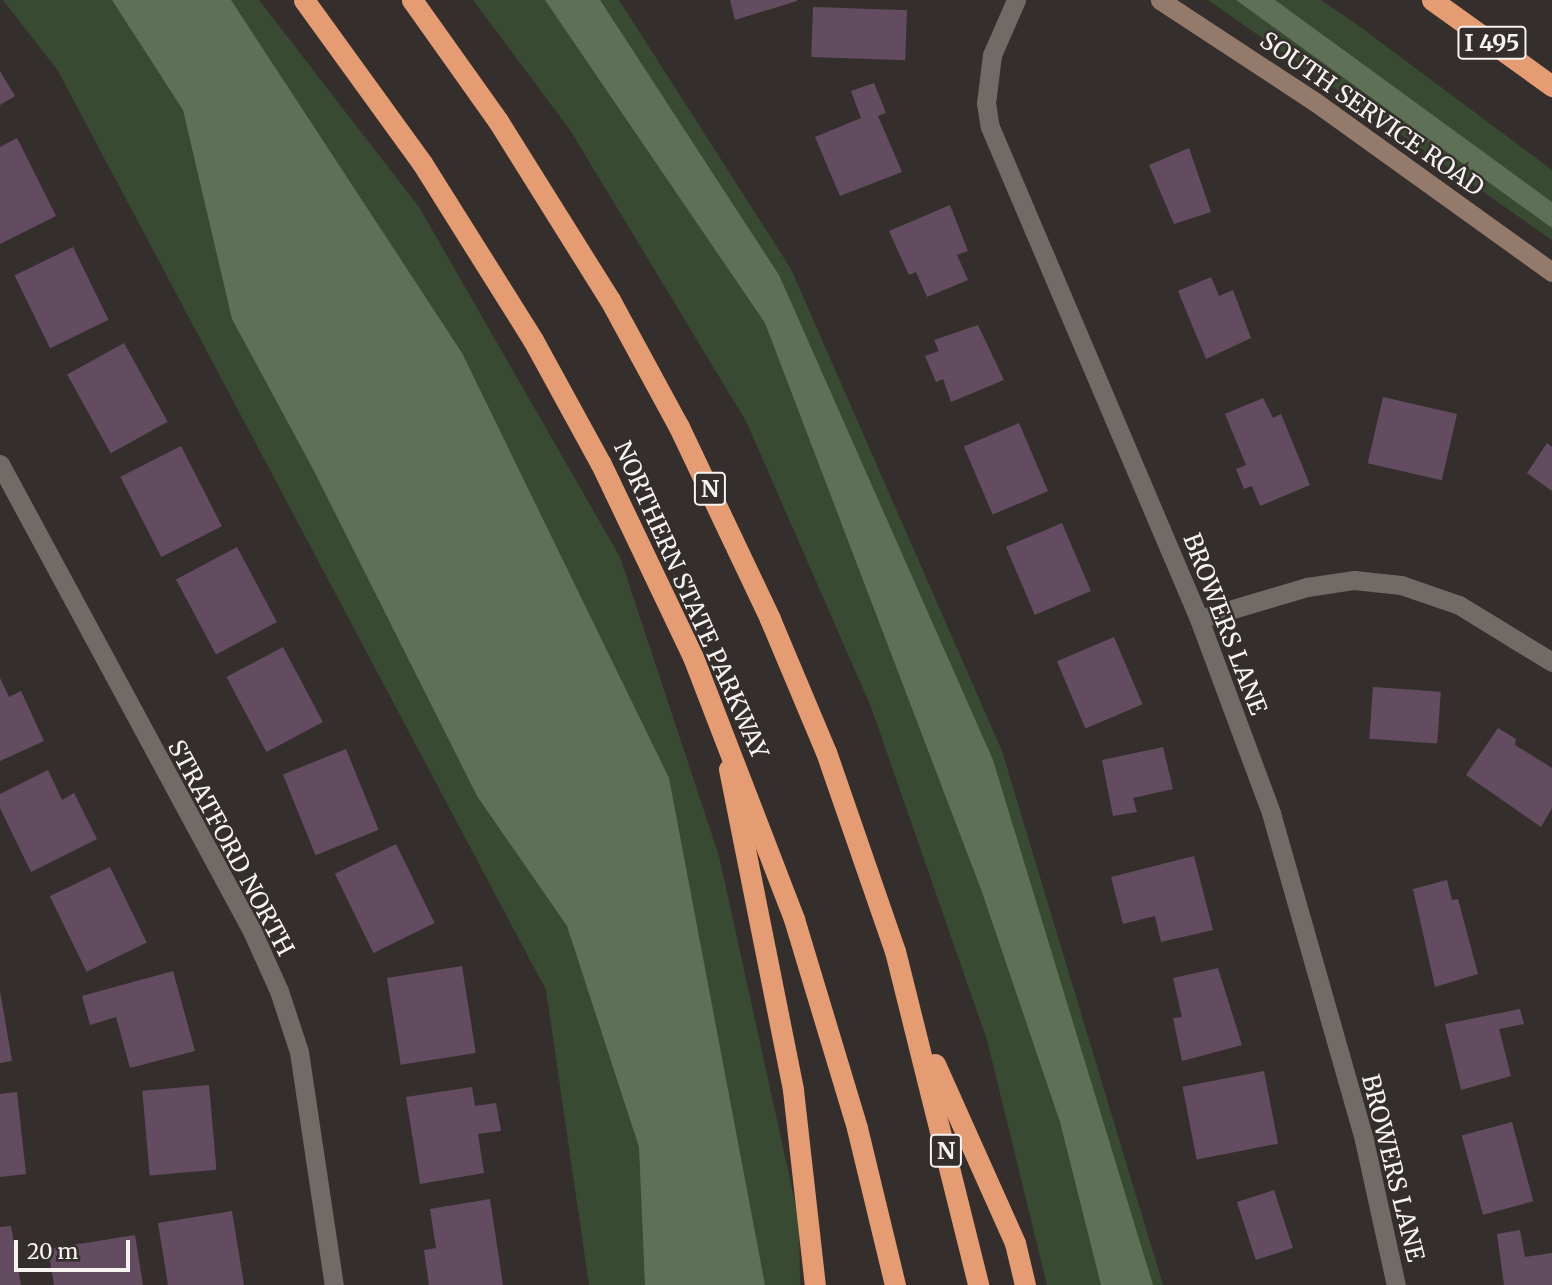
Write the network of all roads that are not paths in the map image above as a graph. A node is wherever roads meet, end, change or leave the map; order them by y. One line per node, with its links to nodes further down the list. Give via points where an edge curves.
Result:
1 (304, 0): 11 (highway, NORTHERN STATE PARKWAY, via 429,174 533,340 632,526)
2 (412, 0): 12 (highway, N, via 498,121 582,254 710,489 825,752 872,881)
3 (1016, 0): 9 (street, BROWERS LANE, via 992,55 986,103 990,127)
4 (1160, 0): 7 (main road, SOUTH SERVICE ROAD, via 1337,116)
5 (1432, 0): 6 (highway, I 495)
6 (1552, 86)
7 (1552, 272)
8 (0, 464): 13 (street, STRATFORD NORTH, via 252,931 279,991 299,1052)
9 (1199, 619): 10 (street, via 1307,587 1354,580 1401,585 1459,605); 18 (street, BROWERS LANE, via 1271,813 1364,1140)
10 (1552, 662)
11 (719, 719): 14 (highway, via 793,1090); 15 (highway, NORTHERN STATE PARKWAY, via 771,851 836,1054)
12 (914, 1018): 16 (highway, N); 17 (highway, via 1015,1243)
13 (334, 1285)
14 (815, 1285)
15 (895, 1285)
16 (978, 1285)
17 (1025, 1285)
18 (1396, 1285)

